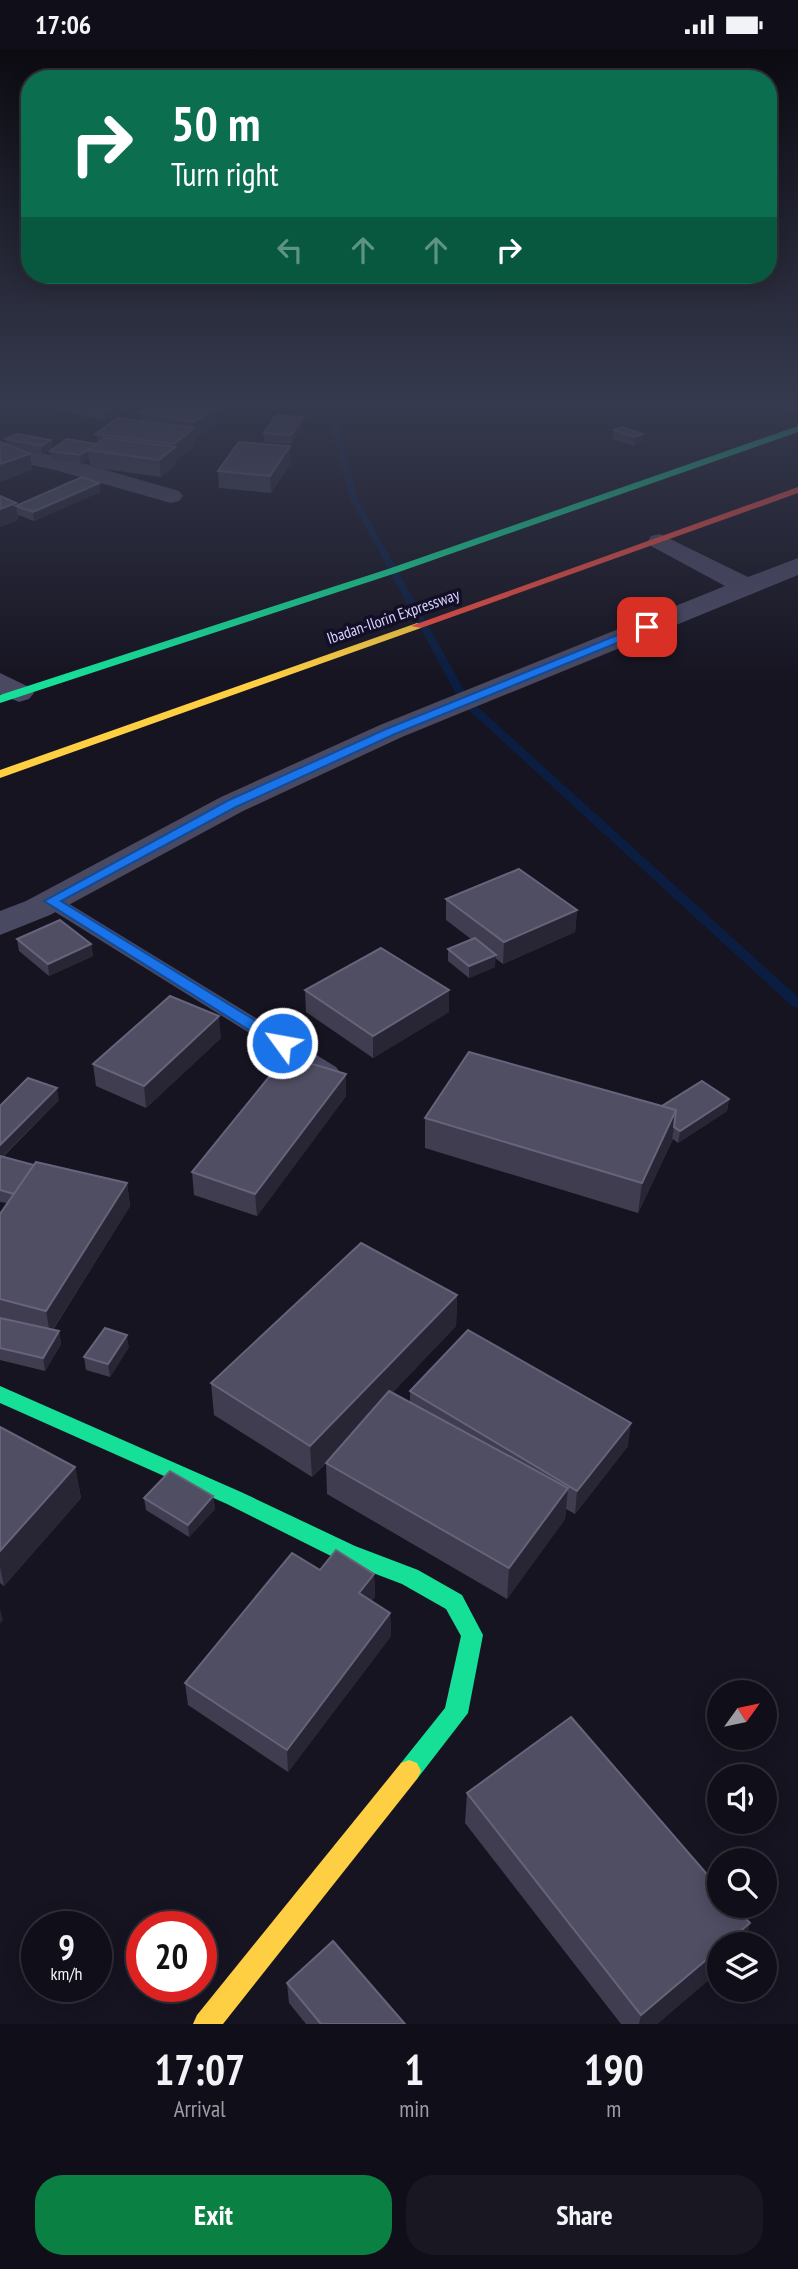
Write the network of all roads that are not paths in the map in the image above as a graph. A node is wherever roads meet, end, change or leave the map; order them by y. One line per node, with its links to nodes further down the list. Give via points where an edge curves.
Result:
1 (603, 497): 6 (main road, via 392,571)
2 (779, 497): 3 (main road, Ibadan-Ilorin Expressway)
3 (660, 541): 5 (street); 7 (main road, Ibadan-Ilorin Expressway)
4 (798, 566): 5 (street)
5 (745, 586): 8 (street, via 342,753 232,804)
6 (6, 691)
7 (0, 774)
8 (51, 901): 9 (street); 10 (lane)
9 (0, 925)
10 (328, 1072)
11 (0, 1394): 12 (main road, via 347,1553 410,1577 454,1602 472,1635 456,1713)
12 (206, 2024)

